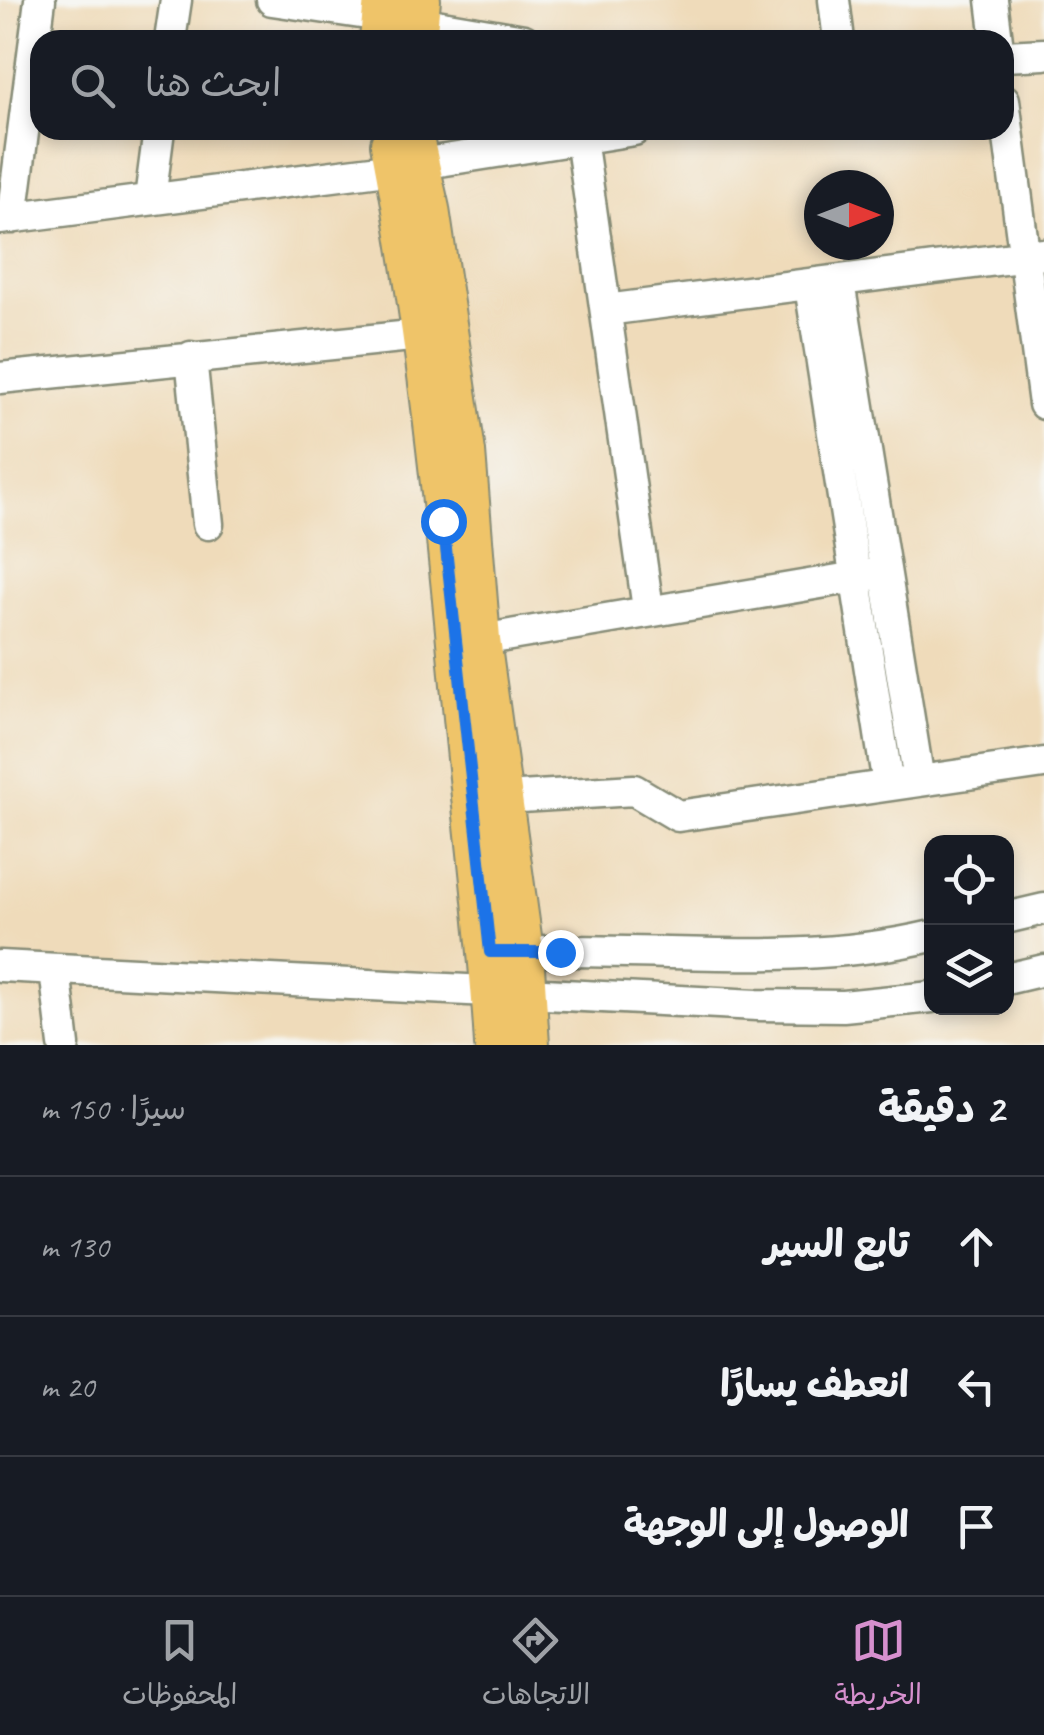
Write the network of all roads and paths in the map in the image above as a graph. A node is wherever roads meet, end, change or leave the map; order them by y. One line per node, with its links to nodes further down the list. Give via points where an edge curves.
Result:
1 (40, 0): 8 (street)
2 (176, 0): 9 (street)
3 (272, 0): 6 (street)
4 (834, 0): 11 (street)
5 (992, 0): 12 (street)
6 (381, 19)
7 (419, 21): 10 (street)
8 (35, 30)
9 (172, 30)
10 (469, 30)
11 (838, 30)
12 (996, 30)
13 (1044, 54): 14 (street)
14 (1014, 56)
15 (30, 64): 22 (street)
16 (158, 140): 21 (street)
17 (559, 140): 20 (street)
18 (582, 140): 25 (street)
19 (1012, 140): 23 (street)
20 (408, 153): 21 (street); 26 (main road); 33 (main road, via 430,210 466,452)
21 (150, 199): 22 (street)
22 (6, 218)
23 (1034, 256): 24 (street); 29 (street)
24 (825, 284): 25 (street); 31 (street)
25 (606, 310): 32 (street)
26 (421, 334): 27 (street); 40 (main road)
27 (192, 358): 28 (street); 30 (street)
28 (0, 378)
29 (1044, 404)
30 (208, 524)
31 (871, 574): 32 (street); 35 (street)
32 (648, 609): 33 (street)
33 (482, 640): 36 (main road)
34 (1044, 762): 35 (street)
35 (904, 783): 36 (street, via 678,816 634,790)
36 (504, 798): 40 (main road)
37 (1044, 908): 38 (street)
38 (1014, 916)
39 (924, 938): 40 (street, via 874,950 784,957)
40 (507, 952): 45 (main road)
41 (0, 966): 42 (street)
42 (55, 970): 45 (street); 47 (street)
43 (1044, 970): 44 (street)
44 (1014, 977)
45 (508, 994): 46 (street, via 843,1006); 48 (main road); 49 (main road)
46 (924, 998)
47 (64, 1045)
48 (494, 1045)
49 (530, 1045)

